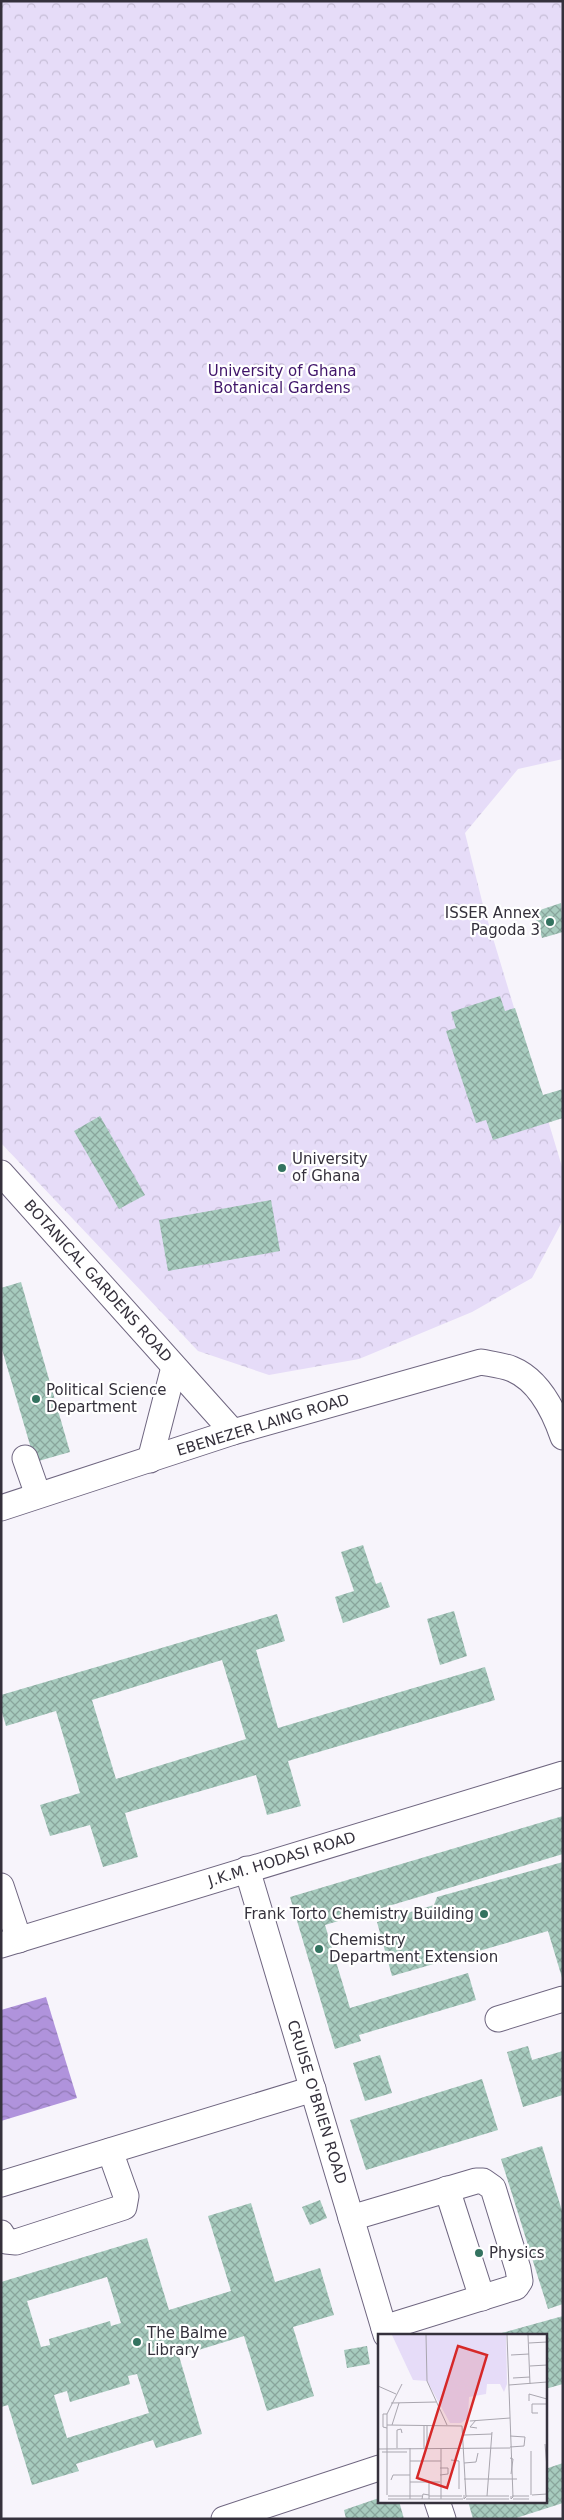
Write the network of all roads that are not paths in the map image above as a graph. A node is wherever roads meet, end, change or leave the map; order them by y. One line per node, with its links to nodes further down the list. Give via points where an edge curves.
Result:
1 (1, 1173): 2 (street, BOTANICAL GARDENS ROAD)
2 (174, 1366): 3 (street, BOTANICAL GARDENS ROAD); 6 (street, BOTANICAL GARDENS ROAD)
3 (233, 1432): 4 (street, EBENEZER LAING ROAD, via 481,1362 511,1368 525,1376 545,1398); 6 (street, EBENEZER LAING ROAD)
4 (563, 1437)
5 (25, 1458): 7 (street)
6 (150, 1460): 7 (street, EBENEZER LAING ROAD)
7 (38, 1495): 8 (street, EBENEZER LAING ROAD)
8 (1, 1508)
9 (563, 1774): 10 (street, J.K.M. HODASI ROAD)
10 (247, 1869): 12 (street, J.K.M. HODASI ROAD); 15 (street, CRUISE O'BRIEN ROAD)
11 (1, 1886): 12 (street)
12 (10, 1942)
13 (563, 1999): 14 (street)
14 (498, 2019)
15 (314, 2089): 16 (street); 19 (street, CRUISE O'BRIEN ROAD)
16 (110, 2151): 17 (street); 20 (street, via 126,2196 124,2207 16,2242 6,2241)
17 (1, 2184)
18 (447, 2189): 19 (street); 21 (street); 21 (street, via 476,2181 483,2181 493,2188 520,2281 516,2287)
19 (351, 2218): 22 (street, CRUISE O'BRIEN ROAD)
20 (1, 2233)
21 (482, 2298): 22 (street)
22 (385, 2331)
23 (378, 2468): 25 (street)
24 (437, 2502): 26 (street)
25 (224, 2519)
26 (443, 2519)

